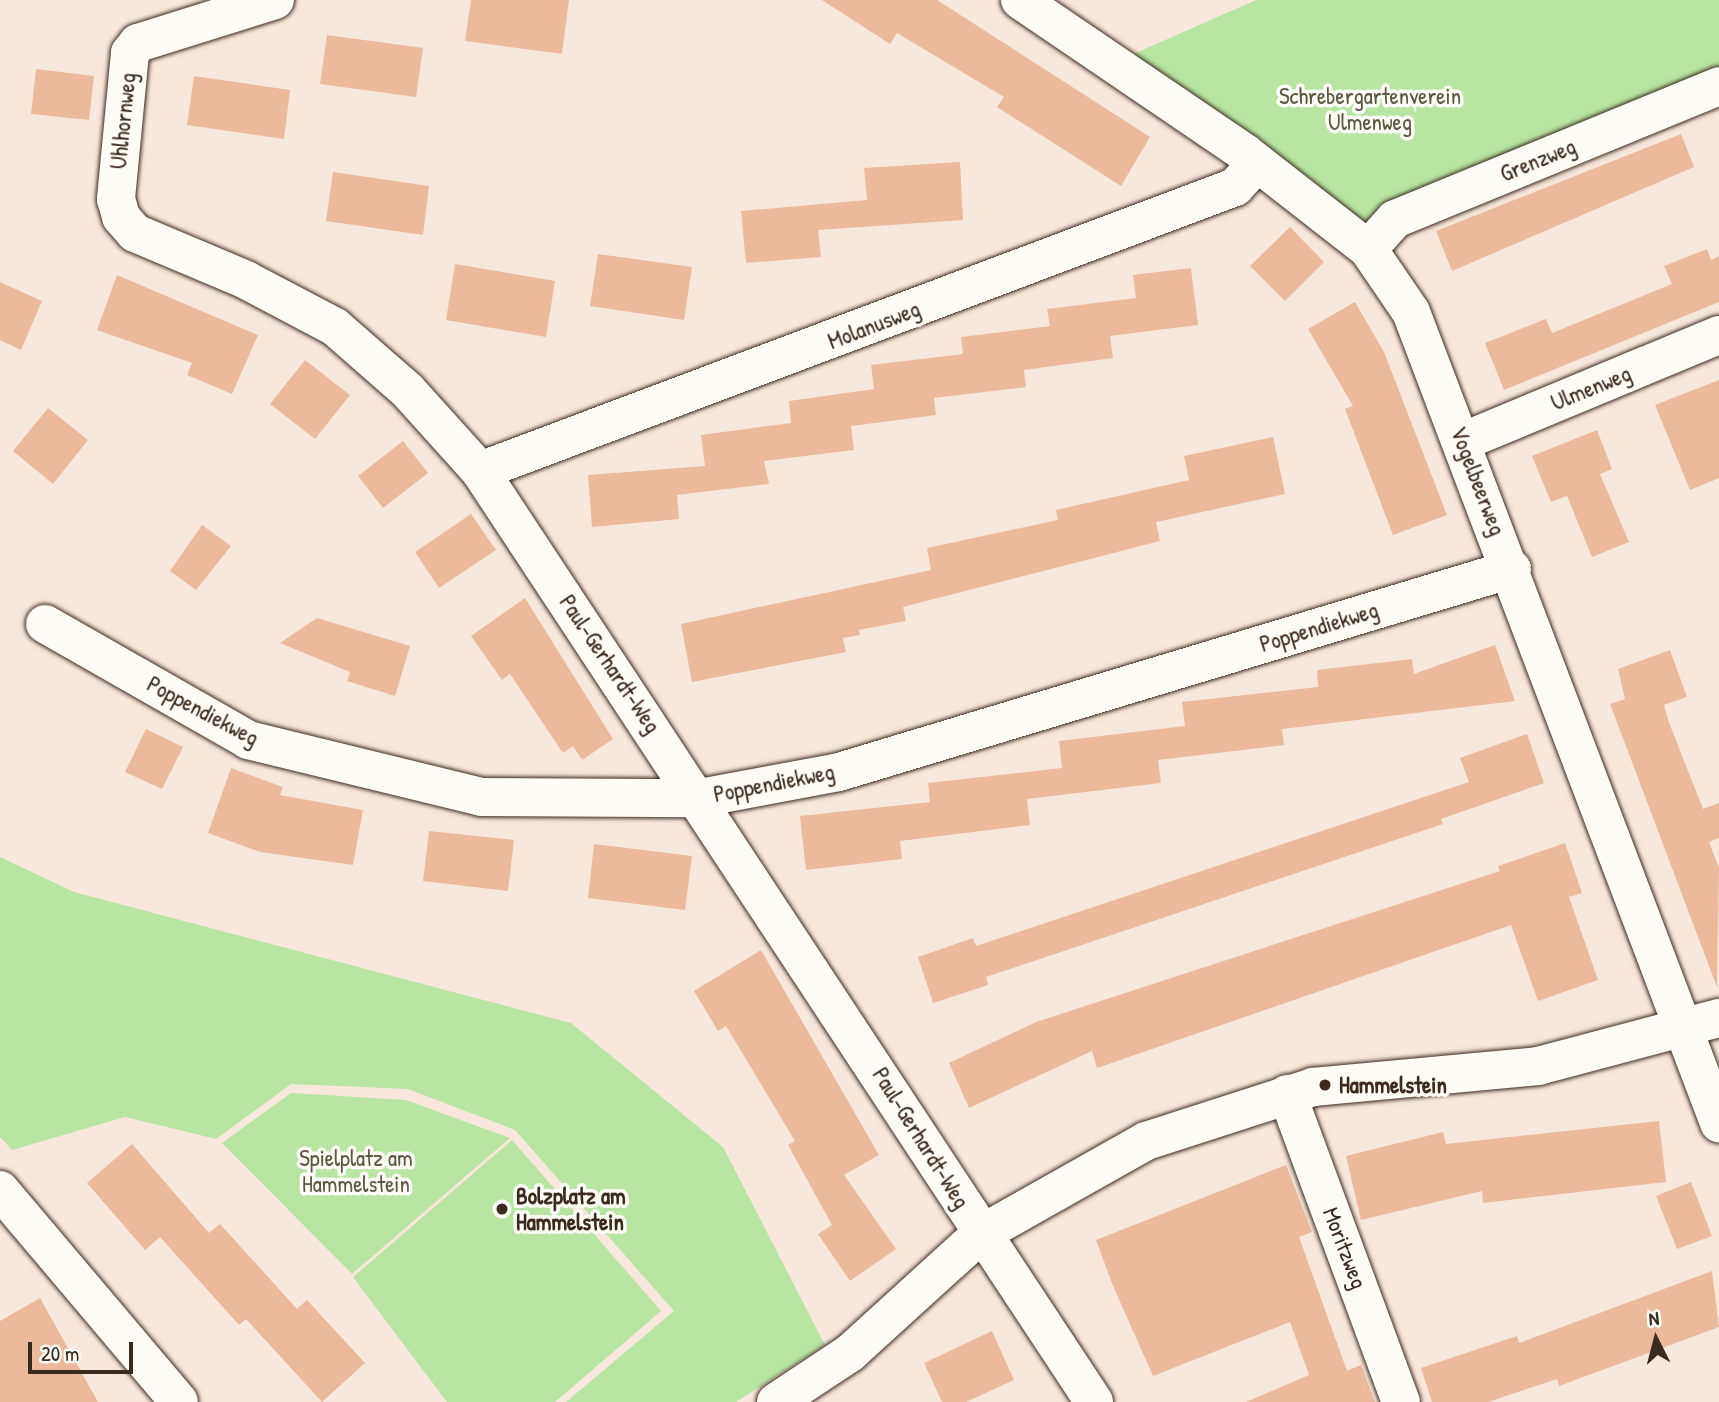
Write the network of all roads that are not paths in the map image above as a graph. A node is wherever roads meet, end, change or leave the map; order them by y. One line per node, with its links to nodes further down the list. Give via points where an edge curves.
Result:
1 (275, 0): 5 (street, Uhlhornweg, via 138,43 130,53 116,200)
2 (1020, 0): 4 (street, Vogelbeerweg)
3 (1719, 86): 6 (street, Grenzweg, via 1395,219)
4 (1258, 163): 6 (street, Vogelbeerweg); 9 (street, Molanusweg, via 1235,187)
5 (121, 217): 9 (street, Paul-Gerhardt-Weg, via 135,233 246,280 335,327 408,391)
6 (1368, 248): 8 (street, Vogelbeerweg, via 1411,312)
7 (1719, 335): 8 (street, Ulmenweg)
8 (1464, 441): 10 (street, Vogelbeerweg)
9 (480, 471): 12 (street, Paul-Gerhardt-Weg)
10 (1512, 569): 12 (street, Poppendiekweg, via 839,772); 13 (street, Vogelbeerweg)
11 (45, 624): 12 (street, Poppendiekweg, via 248,740 481,797)
12 (700, 798): 17 (street, Paul-Gerhardt-Weg)
13 (1702, 1024): 14 (street, via 1538,1066 1390,1077); 15 (street, Vogelbeerweg)
14 (1287, 1094): 17 (street, via 1146,1141); 21 (street, Moritzweg)
15 (1719, 1124)
16 (0, 1189): 18 (street)
17 (981, 1234): 19 (street, via 850,1353); 20 (street, Paul-Gerhardt-Weg)
18 (168, 1396)
19 (776, 1402)
20 (1094, 1402)
21 (1401, 1402)

